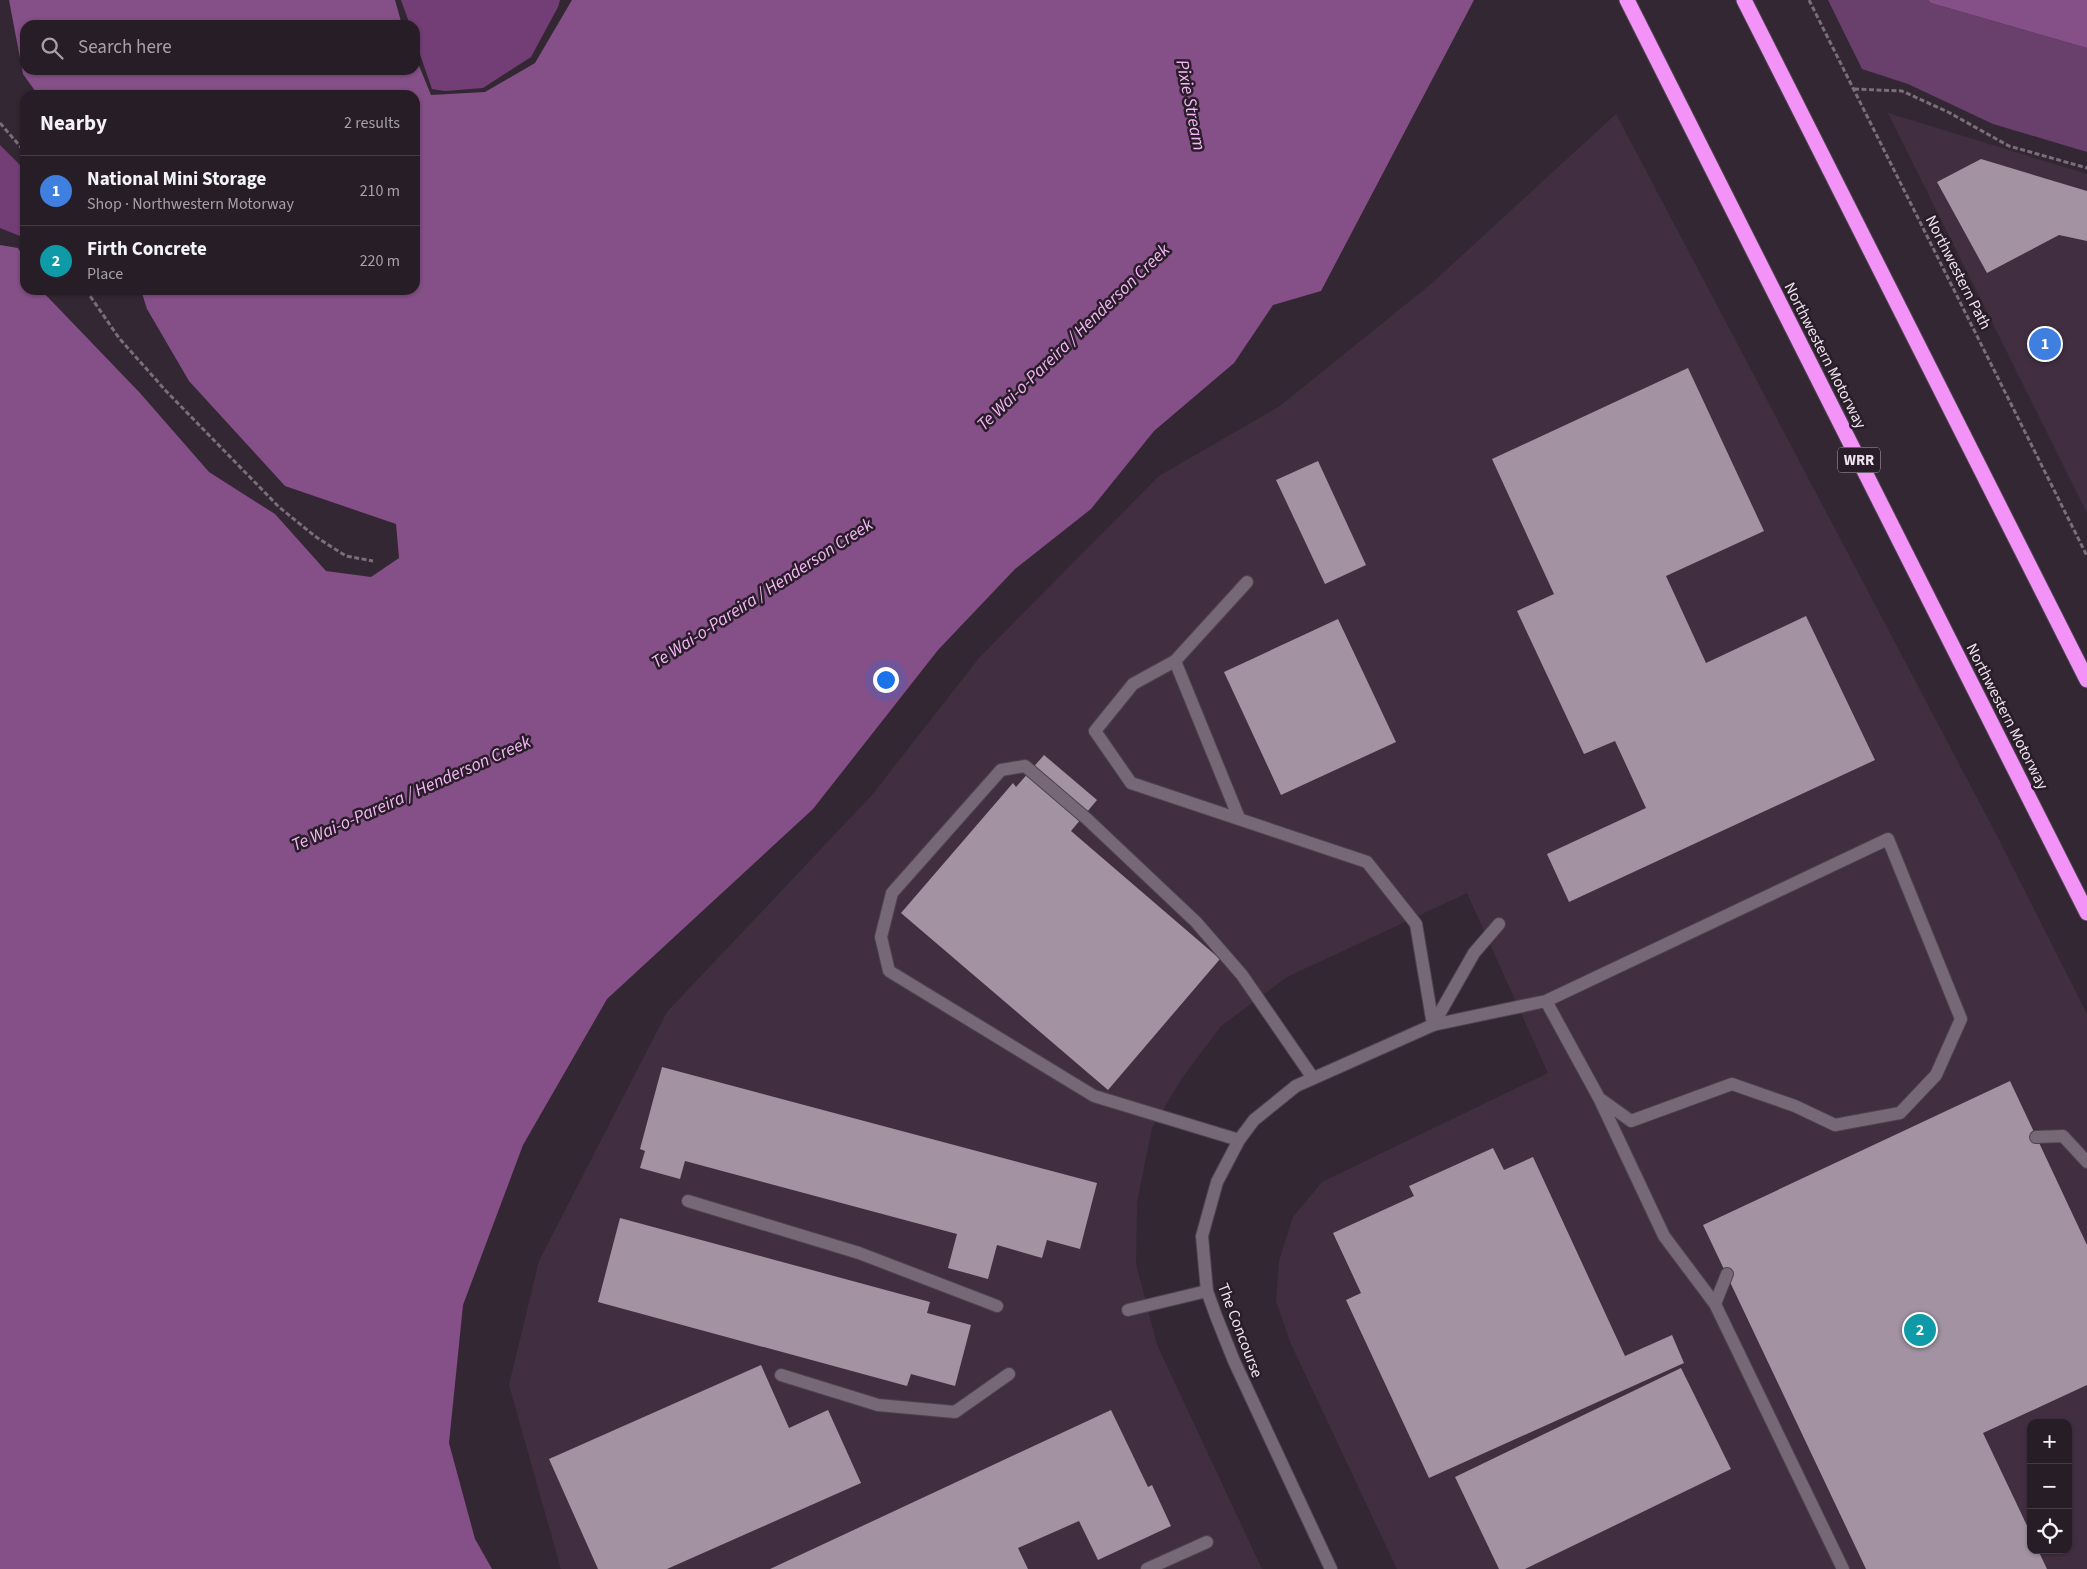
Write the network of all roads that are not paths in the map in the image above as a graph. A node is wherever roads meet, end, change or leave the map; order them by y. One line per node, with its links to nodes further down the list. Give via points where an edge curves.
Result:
1 (1744, 0): 5 (highway)
2 (1629, 4): 7 (highway, Northwestern Motorway / WRR)
3 (1247, 582): 4 (street)
4 (1175, 661): 6 (street); 6 (street, via 1133,684 1096,731 1131,782)
5 (2087, 680)
6 (1240, 818): 10 (street, via 1367,862 1416,924)
7 (2087, 913)
8 (1499, 924): 10 (street, via 1474,953)
9 (1546, 1002): 10 (street, The Concourse); 12 (street); 12 (street, The Concourse, via 1888,839 1961,1019 1936,1075 1900,1113 1835,1125 1732,1084 1631,1121)
10 (1433, 1025): 11 (street, The Concourse)
11 (1313, 1078): 14 (street, The Concourse, via 1276,1101 1254,1120); 14 (street, via 1242,975 1196,922 1087,819 1025,766 1001,770 892,893 881,937 889,971 1094,1096)
12 (1598, 1098): 19 (street, via 1664,1236)
13 (2036, 1137): 15 (street, via 2063,1136)
14 (1239, 1140): 18 (street, The Concourse, via 1217,1182 1202,1236)
15 (2087, 1162)
16 (688, 1201): 20 (street, via 859,1253)
17 (1727, 1274): 19 (street)
18 (1207, 1291): 21 (street); 26 (street, The Concourse, via 1234,1361)
19 (1715, 1304): 27 (street)
20 (997, 1306)
21 (1128, 1310)
22 (1009, 1374): 23 (street, via 955,1412 878,1405)
23 (781, 1375)
24 (1207, 1542): 25 (street)
25 (1147, 1569)
26 (1331, 1569)
27 (1844, 1569)

